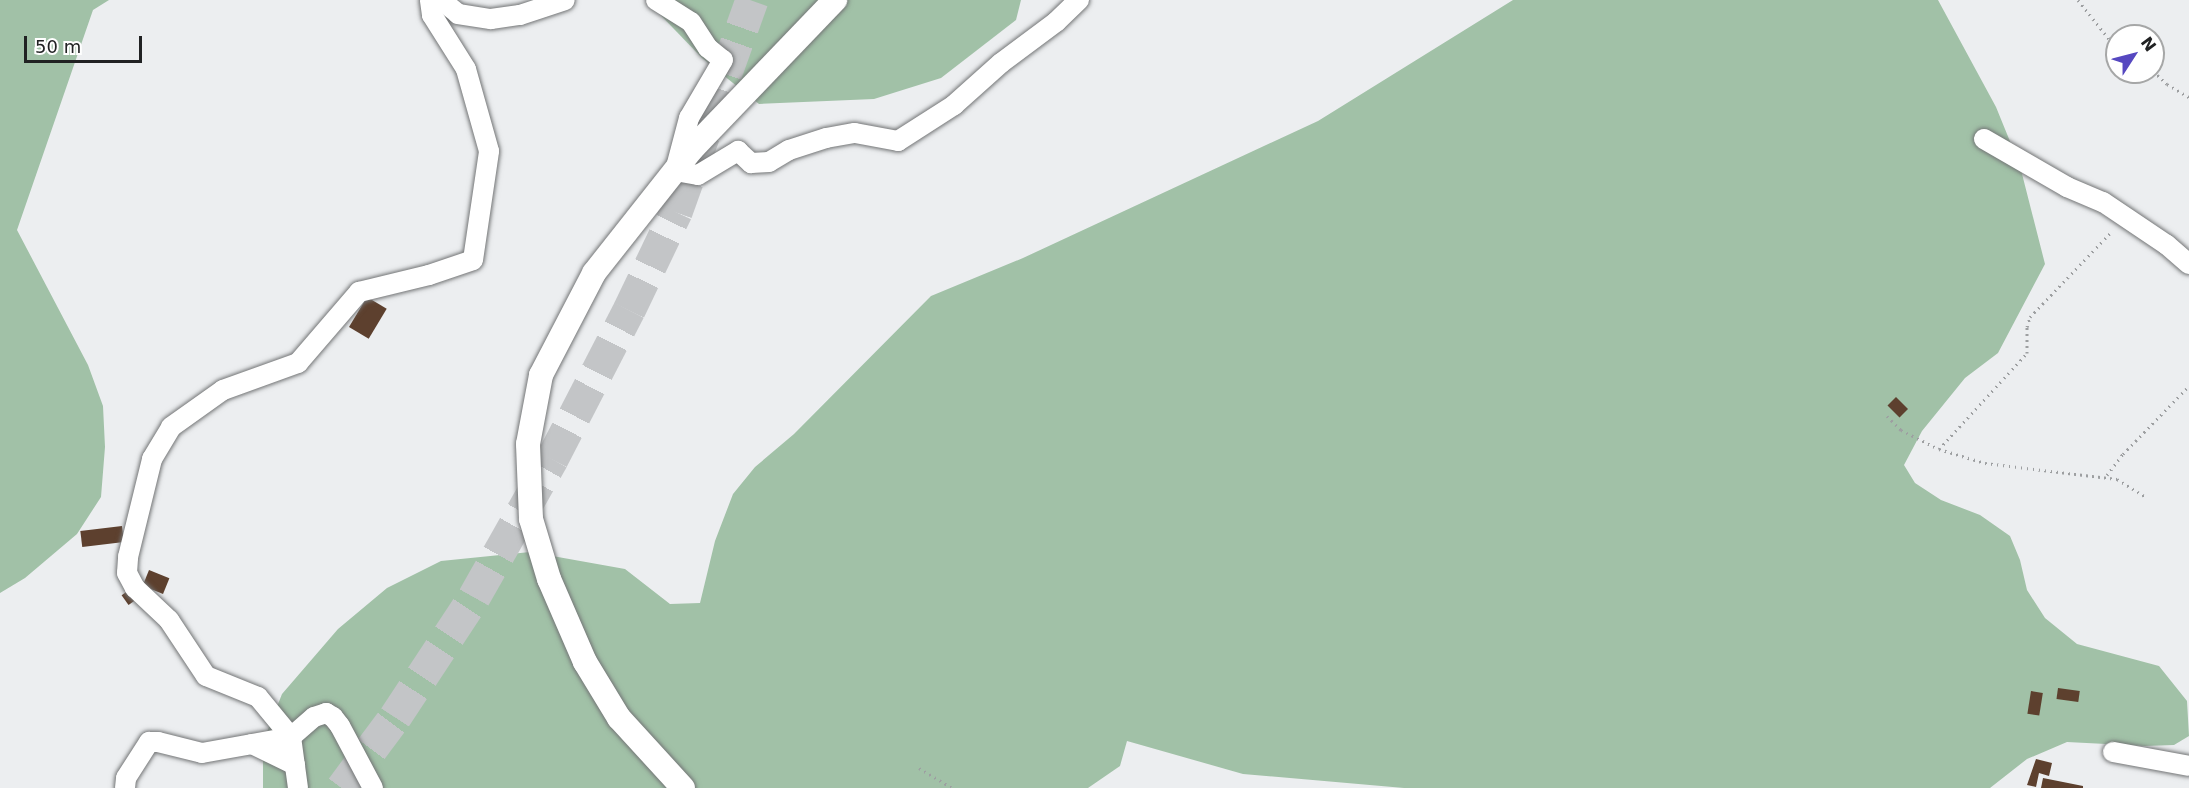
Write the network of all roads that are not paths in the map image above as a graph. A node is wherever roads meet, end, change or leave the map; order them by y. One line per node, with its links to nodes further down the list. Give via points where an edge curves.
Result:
1 (430, 0): 10 (street, via 432,15 466,69 489,152 473,260 359,292 298,363 223,390 171,427 152,459 128,557 127,573 135,588 169,620 206,676 258,697)
2 (441, 0): 3 (street, via 458,14 491,20)
3 (565, 0)
4 (656, 0): 8 (street, via 692,22 708,48 723,60 689,118)
5 (835, 0): 8 (street)
6 (1079, 0): 8 (street, via 954,105 898,141 855,133 789,150 769,162 751,163 738,151 698,175)
7 (1984, 138): 9 (street, via 2126,216)
8 (675, 171): 18 (street, via 594,273 568,319 541,375 528,444 531,519 549,579 585,662 619,718)
9 (2189, 264)
10 (291, 737): 11 (street); 13 (street); 17 (street, via 314,717 330,715 340,726)
11 (252, 744): 13 (street); 15 (street, via 202,753 149,742 126,778)
12 (2113, 752): 14 (street)
13 (295, 765): 16 (street)
14 (2189, 766)
15 (125, 788)
16 (298, 788)
17 (373, 788)
18 (683, 788)

